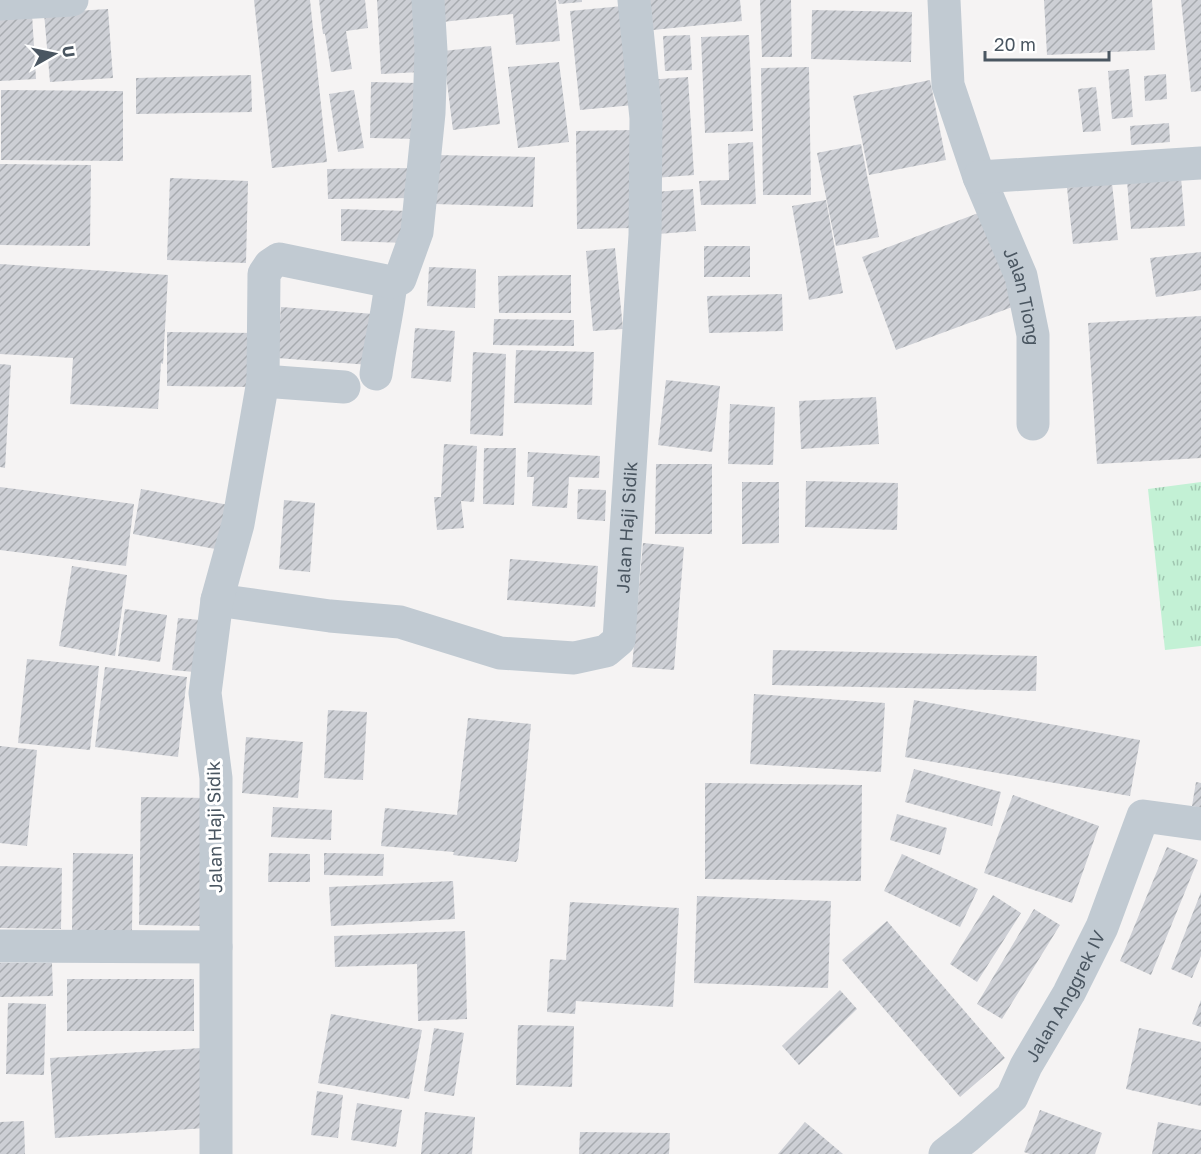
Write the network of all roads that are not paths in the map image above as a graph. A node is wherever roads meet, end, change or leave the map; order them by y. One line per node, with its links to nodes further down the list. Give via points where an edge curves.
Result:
1 (72, 0): 5 (street)
2 (428, 0): 8 (street, via 429,113 417,232 400,279)
3 (634, 0): 13 (street, Jalan Haji Sidik, via 646,118 645,235 619,640 606,651 574,658 500,652 400,622)
4 (944, 0): 7 (street, Jalan Tiong, via 948,85)
5 (0, 4)
6 (1201, 163): 7 (street)
7 (979, 177): 12 (street, Jalan Tiong, via 1021,276 1033,335)
8 (390, 282): 9 (street); 10 (street, Jalan Haji Sidik, via 279,260 270,265 264,274)
9 (376, 374)
10 (263, 381): 11 (street); 13 (street, Jalan Haji Sidik, via 238,524)
11 (344, 387)
12 (1033, 423)
13 (217, 600): 16 (street, Jalan Haji Sidik, via 205,693 216,778)
14 (1201, 824): 17 (street, Jalan Anggrek IV, via 1143,816 1102,927 1069,993 1012,1096)
15 (0, 946): 16 (street)
16 (216, 947): 18 (street, Jalan Haji Sidik)
17 (965, 1148)
18 (216, 1154)

